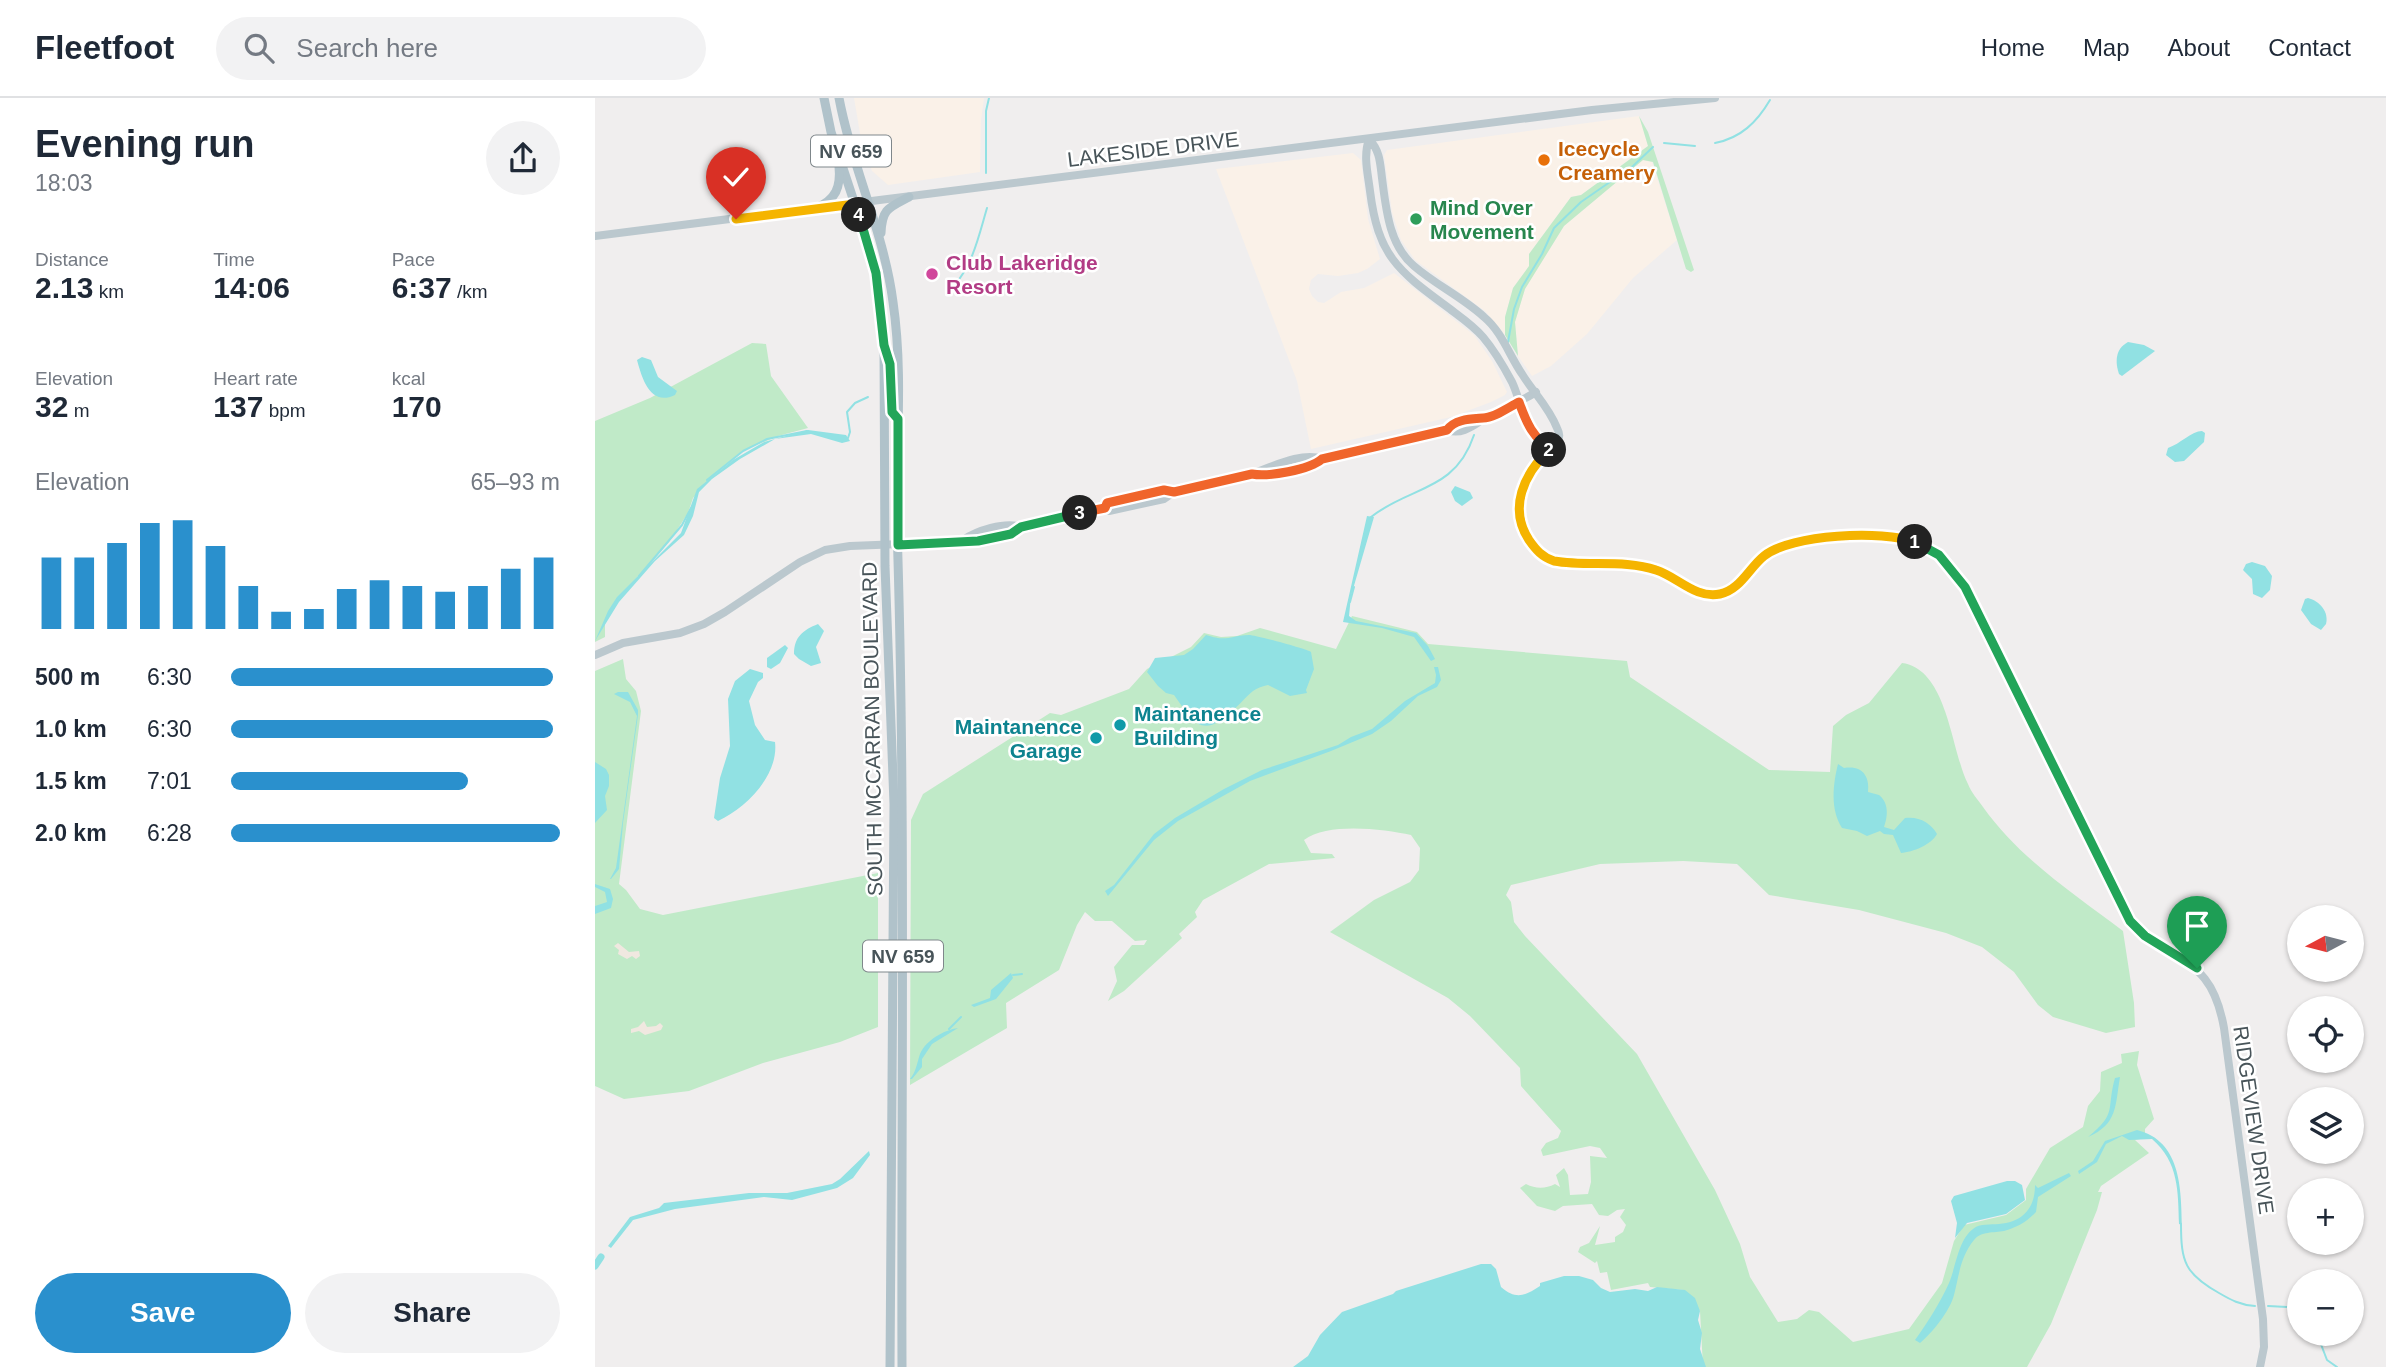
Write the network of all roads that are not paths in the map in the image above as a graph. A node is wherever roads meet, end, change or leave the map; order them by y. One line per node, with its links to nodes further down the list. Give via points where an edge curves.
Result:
1 (824, 98): 5 (main road, SOUTH MCCARRAN BOULEVARD / NV 659)
2 (839, 98): 7 (main road, SOUTH MCCARRAN BOULEVARD / NV 659)
3 (1716, 98): 4 (street, LAKESIDE DRIVE)
4 (1369, 139): 6 (street, LAKESIDE DRIVE); 13 (street, via 1378,149 1388,216 1402,252 1486,318); 14 (street, via 1365,150 1372,208 1384,247 1402,272 1484,337)
5 (838, 153): 8 (main road, SOUTH MCCARRAN BOULEVARD / NV 659); 9 (main road, via 837,190 831,201)
6 (909, 198): 7 (street, LAKESIDE DRIVE); 11 (main road, via 886,210)
7 (868, 202): 8 (street, LAKESIDE DRIVE); 11 (main road, SOUTH MCCARRAN BOULEVARD / NV 659)
8 (855, 204): 9 (street, LAKESIDE DRIVE); 12 (main road, SOUTH MCCARRAN BOULEVARD / NV 659, via 876,273)
9 (815, 208): 10 (street, LAKESIDE DRIVE)
10 (595, 236)
11 (880, 238): 15 (main road, SOUTH MCCARRAN BOULEVARD / NV 659, via 898,346)
12 (884, 345): 15 (main road, via 890,364 892,412); 17 (main road, SOUTH MCCARRAN BOULEVARD / NV 659)
13 (1536, 392): 14 (street); 16 (street, via 1558,429)
14 (1519, 402): 16 (street, via 1536,436); 18 (street, via 1447,430 1107,503 1105,508 1021,527 1011,534 978,541)
15 (898, 419): 18 (main road, SOUTH MCCARRAN BOULEVARD / NV 659)
16 (1553, 447): 22 (street, RIDGEVIEW DRIVE, via 1528,479 1518,508 1526,535 1548,559 1652,569 1699,593 1715,595 1734,587 1762,557 1781,546 1883,534 1928,548 1956,574 2126,915 2145,936 2197,968 2218,1000 2263,1319)
17 (885, 545): 18 (street); 19 (street, via 825,550 704,624 623,643); 20 (main road, SOUTH MCCARRAN BOULEVARD / NV 659, via 894,804)
18 (898, 545): 21 (main road, SOUTH MCCARRAN BOULEVARD / NV 659, via 903,792)
19 (595, 655)
20 (890, 1367)
21 (902, 1367)
22 (2260, 1367)

